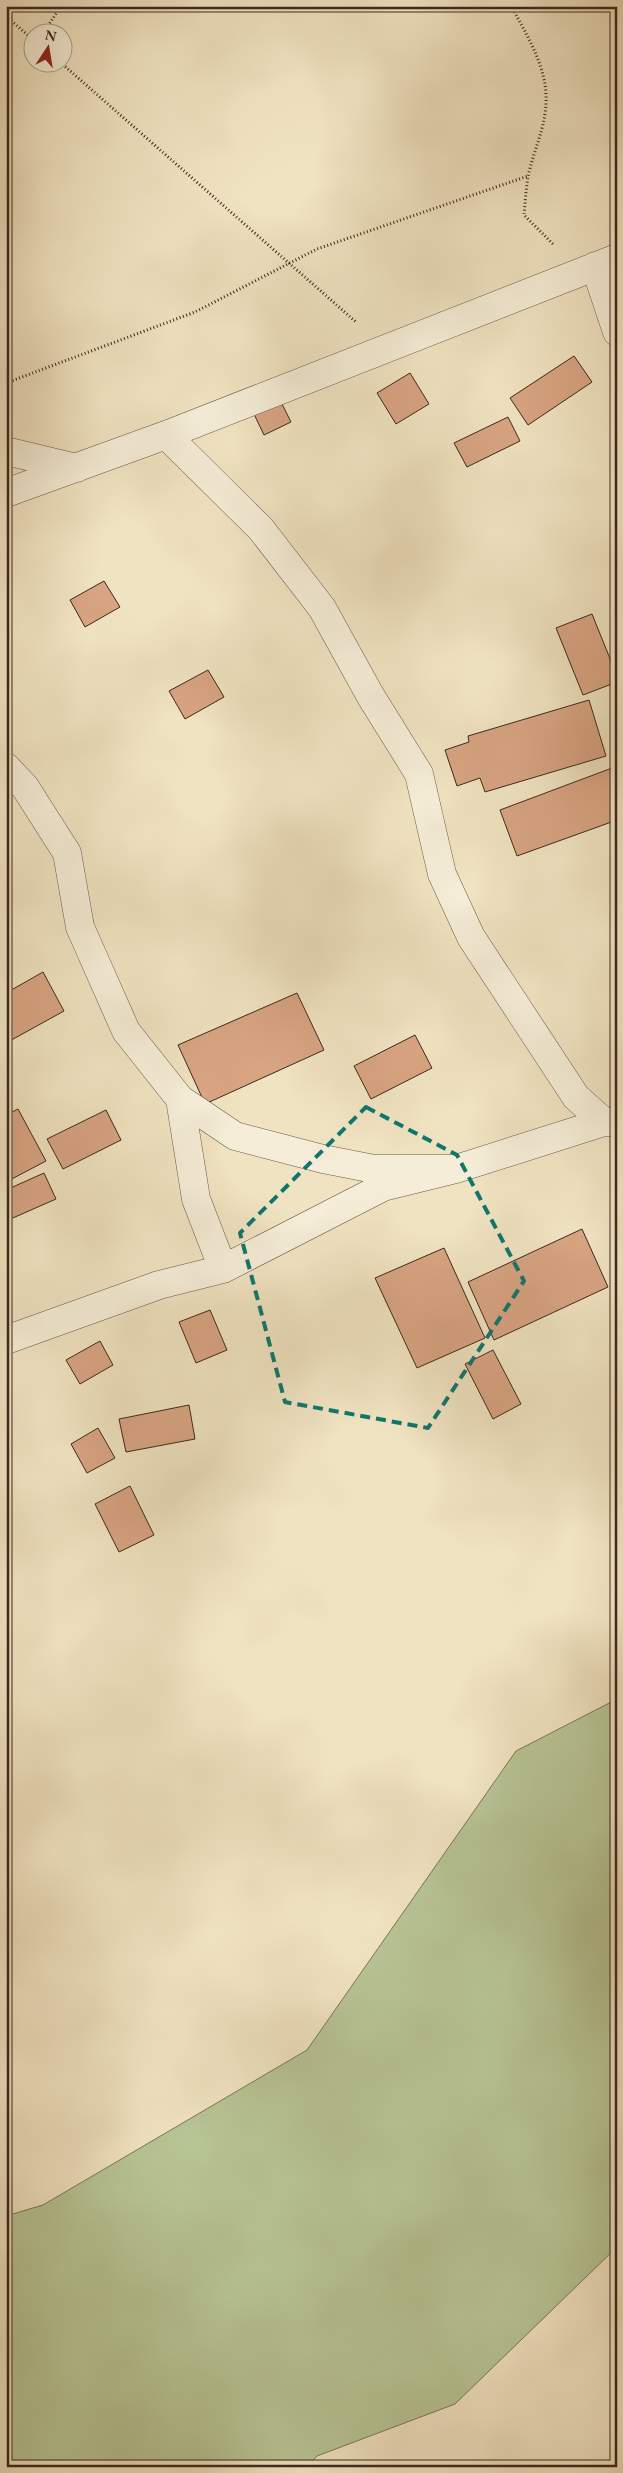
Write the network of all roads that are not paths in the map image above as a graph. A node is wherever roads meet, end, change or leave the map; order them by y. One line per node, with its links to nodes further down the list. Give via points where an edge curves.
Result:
1 (598, 265): 2 (street); 3 (street)
2 (617, 332)
3 (166, 435): 5 (street); 9 (street, via 260,529 322,608 419,774 442,874 471,937 576,1097)
4 (6, 451): 5 (street)
5 (77, 468): 6 (street)
6 (6, 493)
7 (6, 767): 8 (street, via 25,787 67,853 80,927 126,1031)
8 (180, 1099): 10 (street, via 235,1136 374,1169); 11 (street, via 196,1199)
9 (610, 1122): 10 (street)
10 (456, 1169): 11 (street, via 383,1186)
11 (223, 1269): 12 (street, via 159,1285)
12 (6, 1340)

